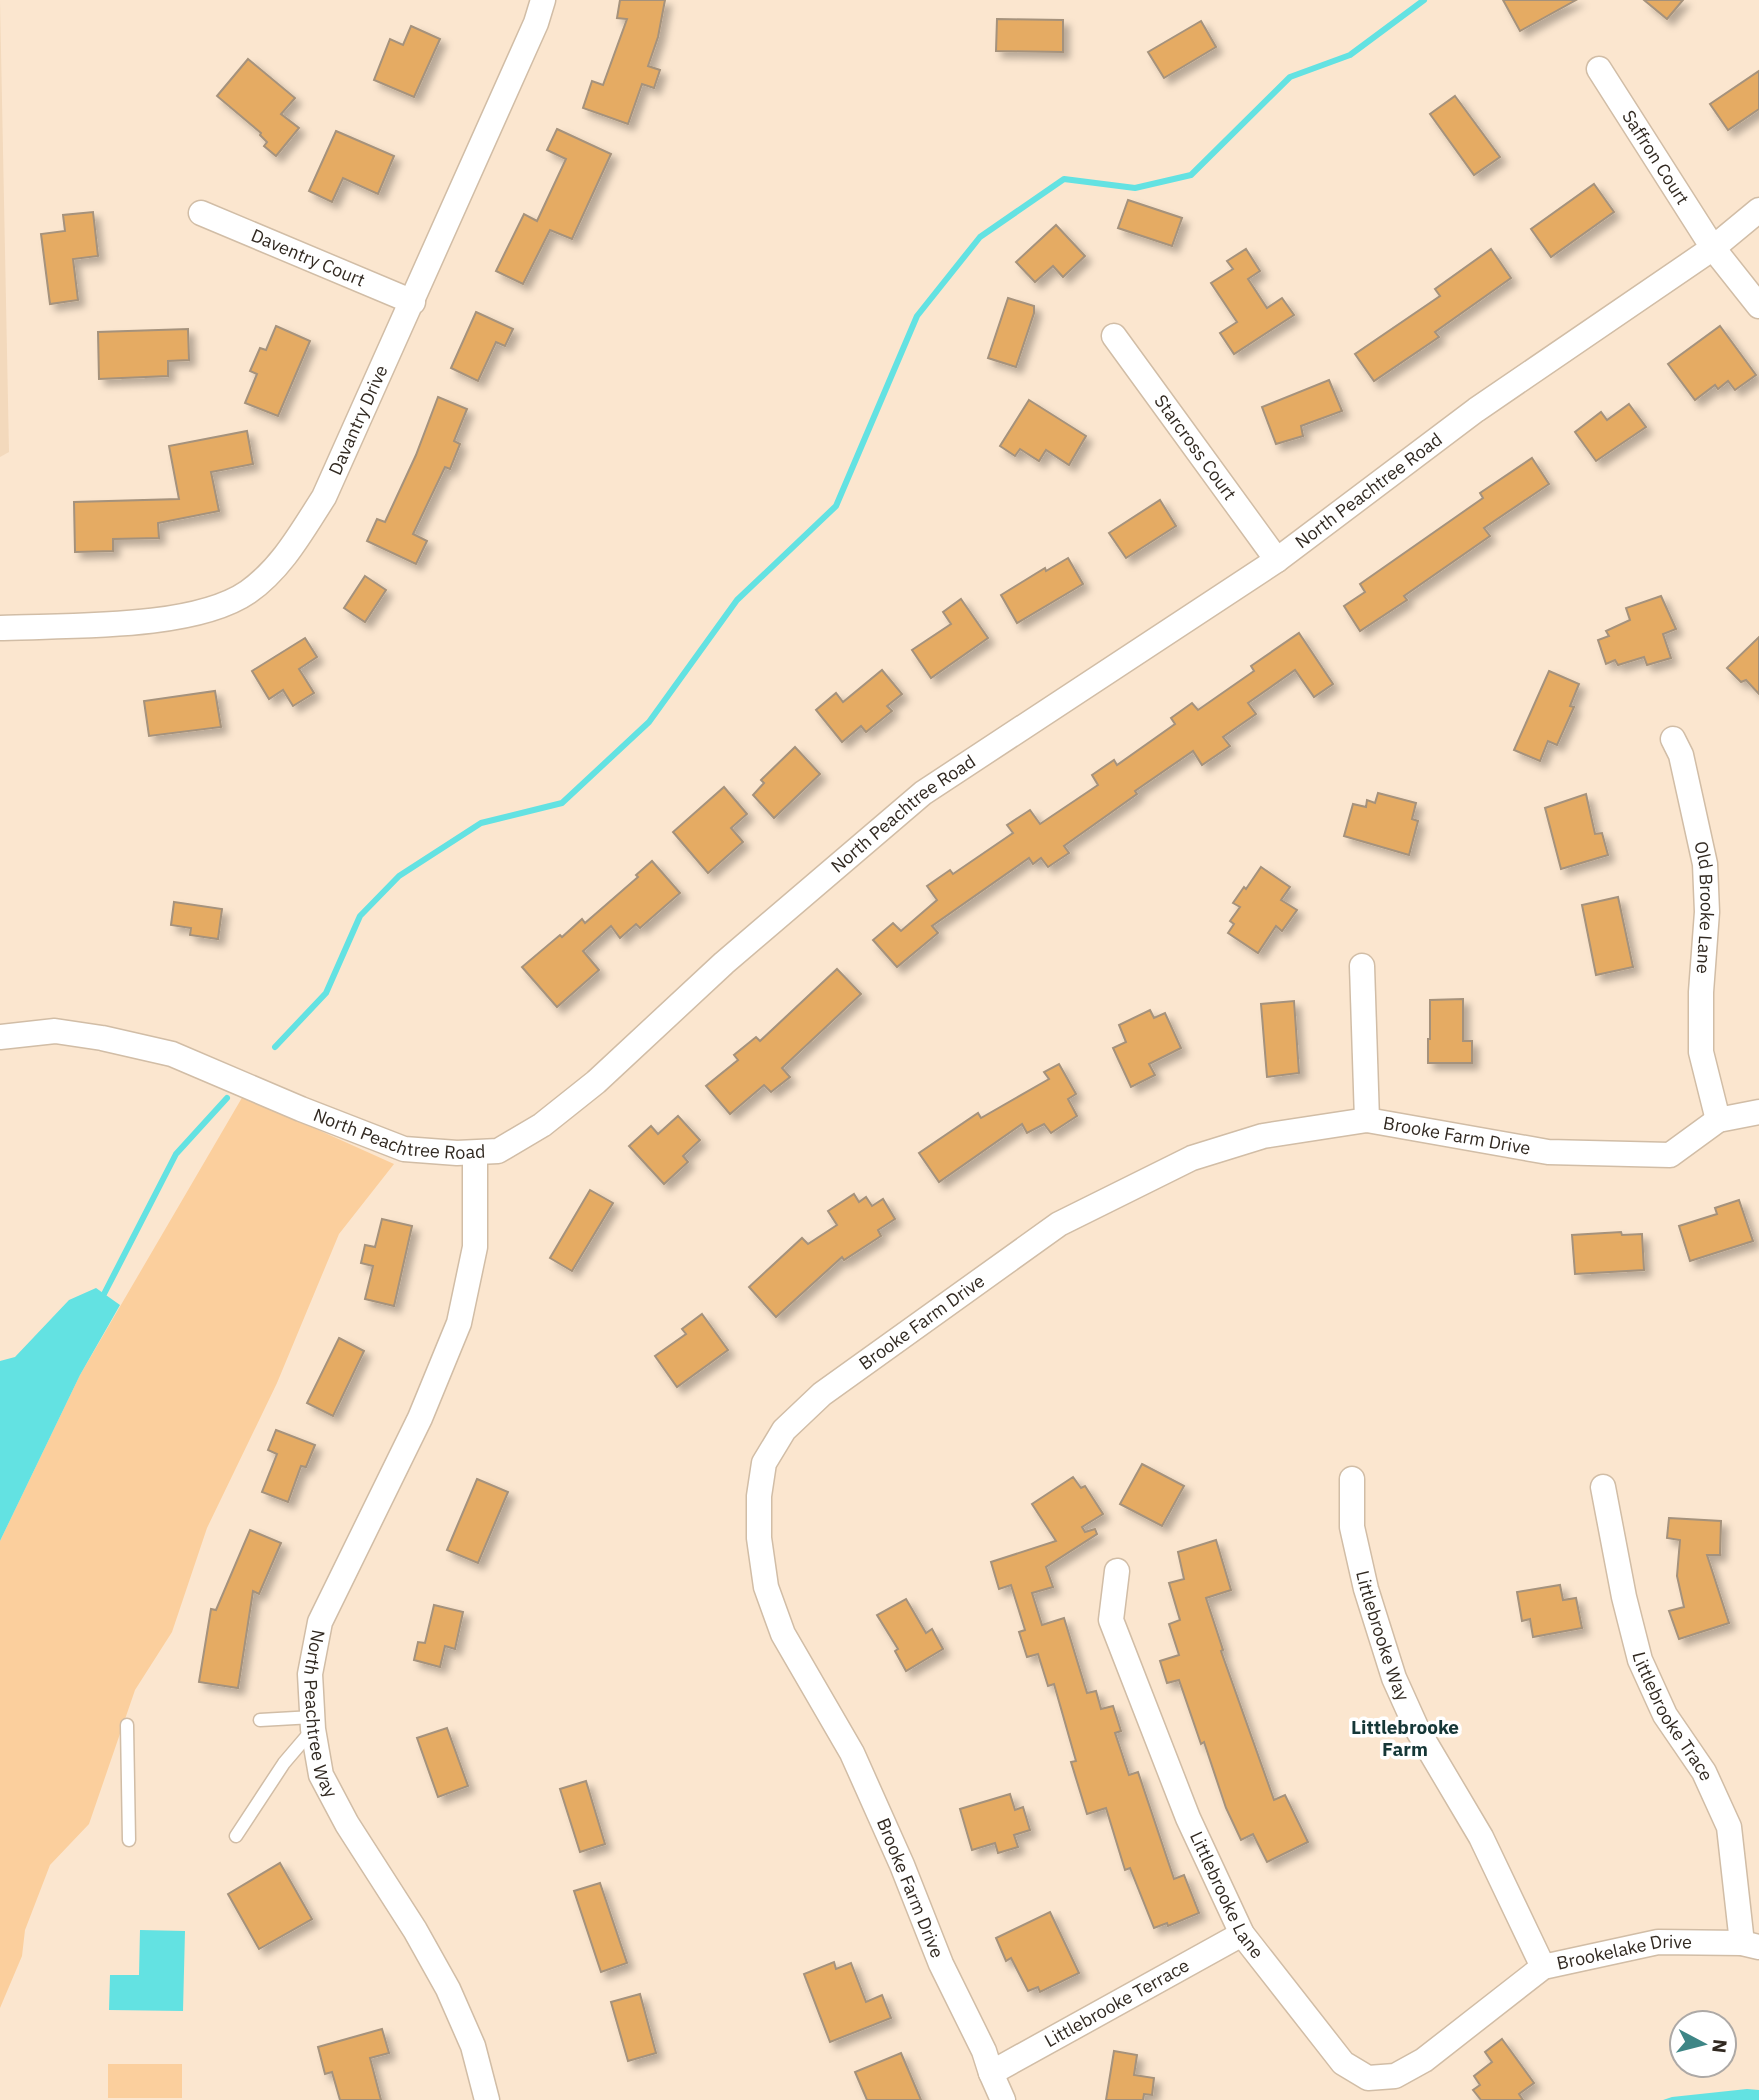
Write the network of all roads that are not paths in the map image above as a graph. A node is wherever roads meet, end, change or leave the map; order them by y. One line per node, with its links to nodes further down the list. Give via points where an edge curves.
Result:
1 (543, 0): 6 (street, Davantry Drive)
2 (1599, 69): 5 (street, Saffron Court)
3 (1759, 210): 5 (street, North Peachtree Road)
4 (201, 213): 6 (street, Daventry Court)
5 (1713, 248): 7 (street, Saffron Court); 9 (street, North Peachtree Road, via 1476,410)
6 (413, 302): 10 (street, Davantry Drive, via 324,497 284,559 247,593 180,617)
7 (1759, 306)
8 (1114, 336): 9 (street, Starcross Court)
9 (1277, 560): 17 (street, North Peachtree Road, via 923,793 724,963 596,1082 542,1125 498,1151)
10 (0, 628)
11 (1673, 739): 16 (street, Old Brooke Lane, via 1681,755 1705,864 1701,1052)
12 (1362, 966): 15 (street)
13 (0, 1037): 17 (street, North Peachtree Road, via 55,1031 172,1054 404,1149)
14 (1759, 1112): 16 (street, Brooke Farm Drive)
15 (1367, 1120): 16 (street, Brooke Farm Drive, via 1548,1152 1671,1155); 30 (street, Brooke Farm Drive, via 1263,1136 1192,1158 1059,1224 822,1394 784,1430 764,1463 759,1538 766,1587 783,1634 852,1753)
16 (1718, 1120)
17 (475, 1153): 22 (street, North Peachtree Way, via 475,1247 459,1323 420,1418 320,1622 310,1674)
18 (1352, 1479): 28 (street, Littlebrooke Way, via 1352,1527 1394,1678 1417,1729 1481,1838)
19 (1603, 1487): 27 (street, Littlebrooke Trace, via 1640,1660 1665,1715 1704,1772 1729,1827)
20 (1117, 1571): 26 (street, Littlebrooke Lane, via 1111,1620 1188,1818)
21 (260, 1720): 22 (lane)
22 (313, 1723): 24 (lane); 31 (street, North Peachtree Way, via 321,1775 448,1989 473,2046)
23 (127, 1725): 25 (lane)
24 (236, 1836)
25 (130, 1840)
26 (1242, 1934): 29 (street, Littlebrooke Lane, via 1343,2063 1368,2078 1395,2076); 30 (street, Littlebrooke Terrace)
27 (1750, 1945): 28 (street, Brookelake Drive, via 1658,1942)
28 (1543, 1967): 29 (street, Brookelake Drive)
29 (1467, 2027)
30 (990, 2073): 32 (street, Brooke Farm Drive)
31 (487, 2100)
32 (1003, 2100)

